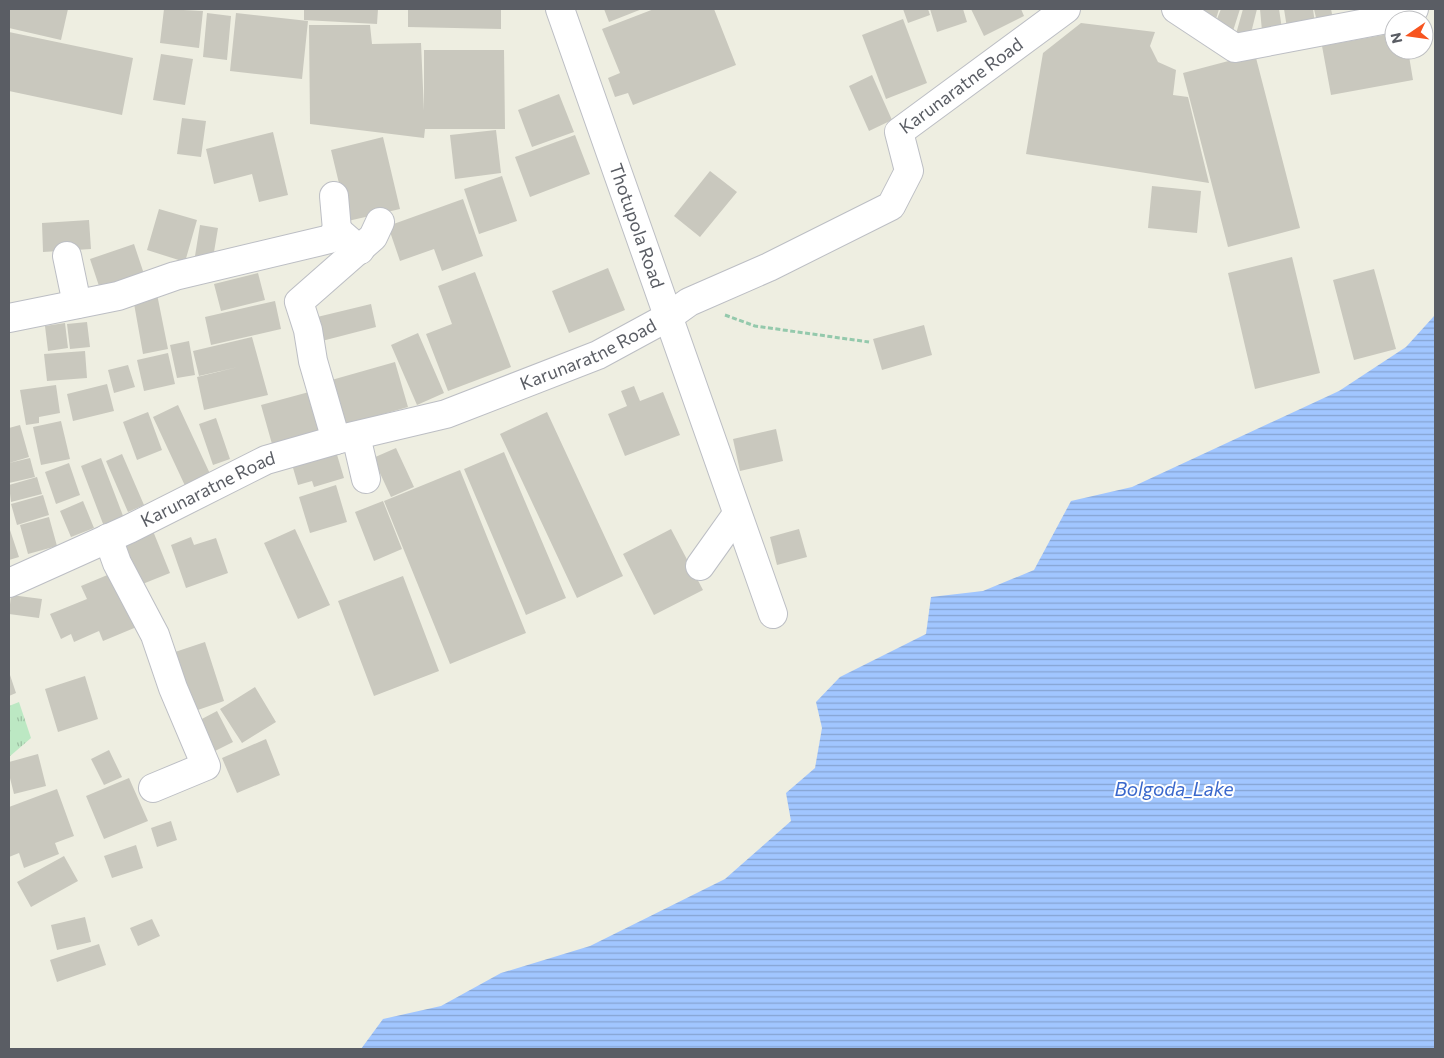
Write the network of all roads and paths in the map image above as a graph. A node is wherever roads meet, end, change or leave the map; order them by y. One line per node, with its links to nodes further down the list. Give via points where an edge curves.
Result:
1 (560, 9): 11 (street, Thotupola Road)
2 (1066, 9): 11 (street, Karunaratne Road, via 899,132 909,171 890,206)
3 (1176, 9): 4 (street, via 1234,48 1403,16)
4 (1414, 9)
5 (334, 196): 7 (street)
6 (380, 222): 8 (street, via 374,237)
7 (337, 230): 8 (street); 10 (street, via 330,239 175,276 118,296)
8 (360, 250): 14 (street, via 299,302 313,362)
9 (68, 256): 10 (street)
10 (77, 304): 12 (street)
11 (678, 309): 13 (path, via 755,326); 14 (street, Karunaratne Road, via 598,355 446,414); 16 (street, Thotupola Road)
12 (9, 318)
13 (869, 342)
14 (346, 438): 15 (street); 17 (street, Karunaratne Road, via 266,460)
15 (366, 479)
16 (737, 514): 18 (street); 20 (street, Thotupola Road)
17 (108, 538): 19 (street, Karunaratne Road); 21 (street, via 117,563 155,635 206,766)
18 (700, 566)
19 (9, 583)
20 (773, 614)
21 (153, 788)

